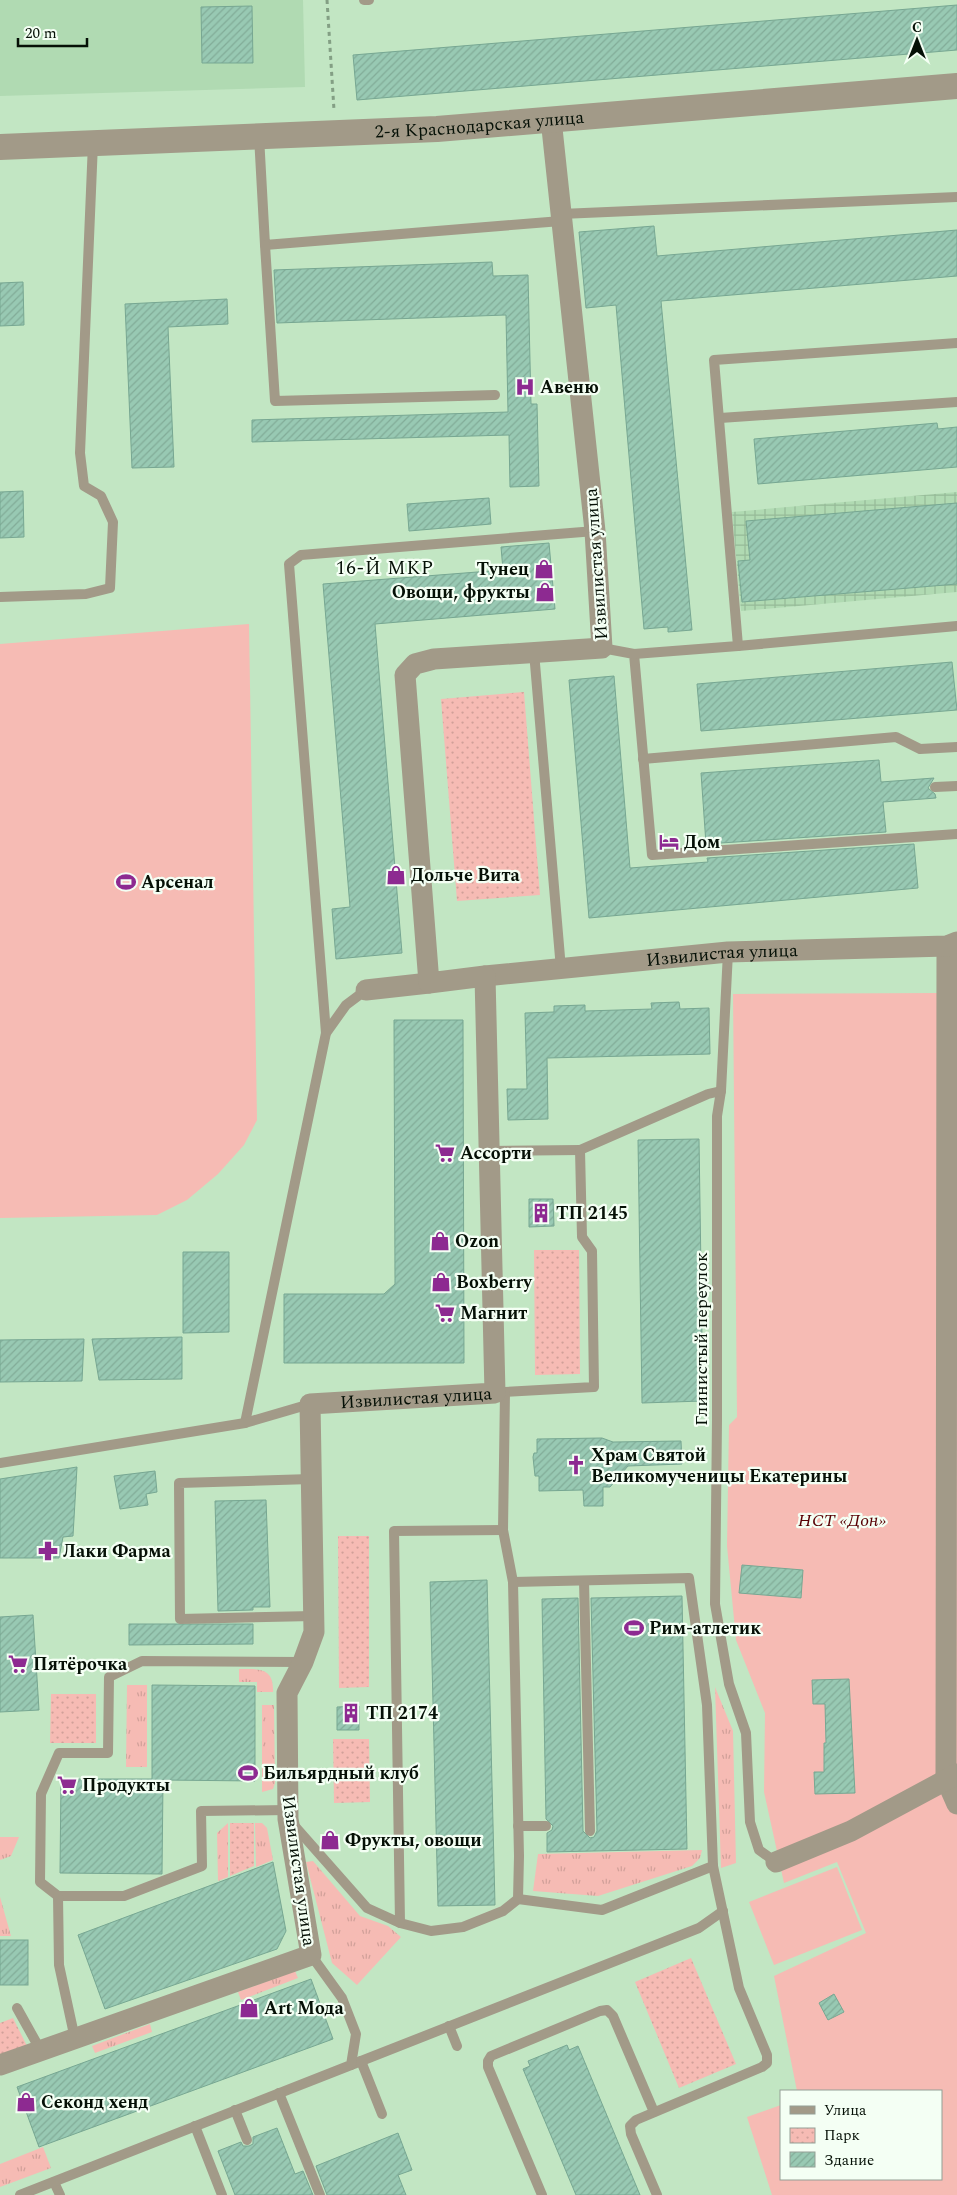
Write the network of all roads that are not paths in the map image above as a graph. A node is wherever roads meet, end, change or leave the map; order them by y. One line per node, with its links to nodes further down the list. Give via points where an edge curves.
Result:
1 (364, 0): 2 (lane)
2 (368, 0)
3 (957, 86): 4 (street, 2-я Краснодарская улица)
4 (551, 119): 5 (street, 2-я Краснодарская улица, via 437,129); 9 (street, Извилистая улица)
5 (258, 136): 6 (street, 2-я Краснодарская улица); 10 (lane)
6 (93, 143): 7 (street, 2-я Краснодарская улица); 16 (lane, via 80,453 84,486 101,496 113,522 110,588 86,594)
7 (0, 147)
8 (957, 197): 9 (lane)
9 (560, 217): 10 (lane); 15 (street, Извилистая улица)
10 (265, 246): 12 (lane, via 275,401)
11 (957, 343): 14 (lane, via 714,360)
12 (495, 395)
13 (957, 402): 14 (lane)
14 (720, 418): 18 (lane)
15 (595, 531): 19 (street, Извилистая улица); 33 (lane, via 301,555 289,564)
16 (0, 597)
17 (957, 626): 18 (lane)
18 (738, 646): 21 (lane)
19 (602, 648): 20 (street, Извилистая улица); 21 (lane)
20 (534, 652): 29 (lane); 31 (street, Извилистая улица, via 434,659 415,664 405,676)
21 (634, 654): 23 (lane)
22 (957, 747): 23 (lane, via 920,748 896,737)
23 (643, 759): 26 (lane, via 652,855)
24 (957, 786): 25 (lane)
25 (935, 787)
26 (957, 834)
27 (952, 944): 28 (street, Извилистая улица); 47 (street)
28 (728, 952): 29 (street, Извилистая улица); 34 (lane, Глинистый переулок)
29 (561, 969): 30 (street, Извилистая улица)
30 (485, 976): 31 (street, Извилистая улица); 36 (street, Извилистая улица)
31 (429, 983): 32 (street, Извилистая улица)
32 (366, 990): 33 (lane, via 346,1005)
33 (326, 1033): 39 (lane)
34 (721, 1090): 35 (lane); 53 (lane, Глинистый переулок, via 717,1116 714,1604 730,1684 746,1733 750,1822 759,1850)
35 (580, 1150): 36 (lane); 37 (lane, via 582,1237 592,1251 594,1387)
36 (489, 1151): 37 (street, Извилистая улица)
37 (500, 1393): 38 (street, Извилистая улица); 42 (lane)
38 (310, 1404): 39 (lane, Извилистая улица); 41 (street, Извилистая улица)
39 (245, 1423): 40 (lane, Извилистая улица)
40 (0, 1463)
41 (312, 1480): 45 (street, Извилистая улица); 45 (lane, via 179,1482 180,1619)
42 (503, 1530): 44 (lane); 58 (lane, via 394,1531)
43 (584, 1581): 44 (lane); 52 (lane); 54 (lane, via 689,1578 708,1705)
44 (513, 1582): 50 (lane)
45 (313, 1616): 46 (street, Извилистая улица, via 314,1632)
46 (302, 1662): 49 (street, Извилистая улица, via 286,1693); 55 (lane, via 142,1661 109,1677 108,1753 60,1754 41,1794 40,1882)
47 (952, 1776): 48 (street); 53 (street, via 851,1831)
48 (957, 1804)
49 (288, 1815): 55 (lane, via 201,1811 202,1866 124,1896); 58 (lane, via 367,1908); 59 (street, Извилистая улица)
50 (518, 1826): 51 (lane); 56 (lane)
51 (546, 1826)
52 (590, 1832)
53 (776, 1862)
54 (713, 1866): 56 (lane, via 602,1910); 57 (lane)
55 (58, 1896): 62 (lane, via 59,1965)
56 (518, 1899): 58 (lane, via 503,1911 463,1927 431,1931)
57 (723, 1911): 61 (lane, via 699,1928); 69 (lane, via 739,1988 767,2055 767,2063)
58 (400, 1923)
59 (311, 1955): 62 (street, Извилистая улица); 65 (lane, via 342,1998 356,2034)
60 (16, 2008): 64 (lane)
61 (449, 2026): 63 (lane); 65 (lane)
62 (75, 2039): 64 (street, Извилистая улица)
63 (457, 2046)
64 (41, 2051): 66 (street, Извилистая улица)
65 (356, 2063): 67 (lane); 70 (lane)
66 (0, 2065)
67 (279, 2093): 68 (lane); 77 (lane)
68 (236, 2110): 71 (lane); 72 (lane)
69 (654, 2112): 78 (lane, via 613,2016 607,2010 491,2056 488,2067); 79 (lane, via 630,2126)
70 (382, 2114)
71 (195, 2126): 73 (lane); 76 (lane)
72 (247, 2140)
73 (54, 2182): 74 (lane); 75 (lane)
74 (20, 2195)
75 (60, 2195)
76 (222, 2195)
77 (320, 2195)
78 (542, 2195)
79 (657, 2195)

